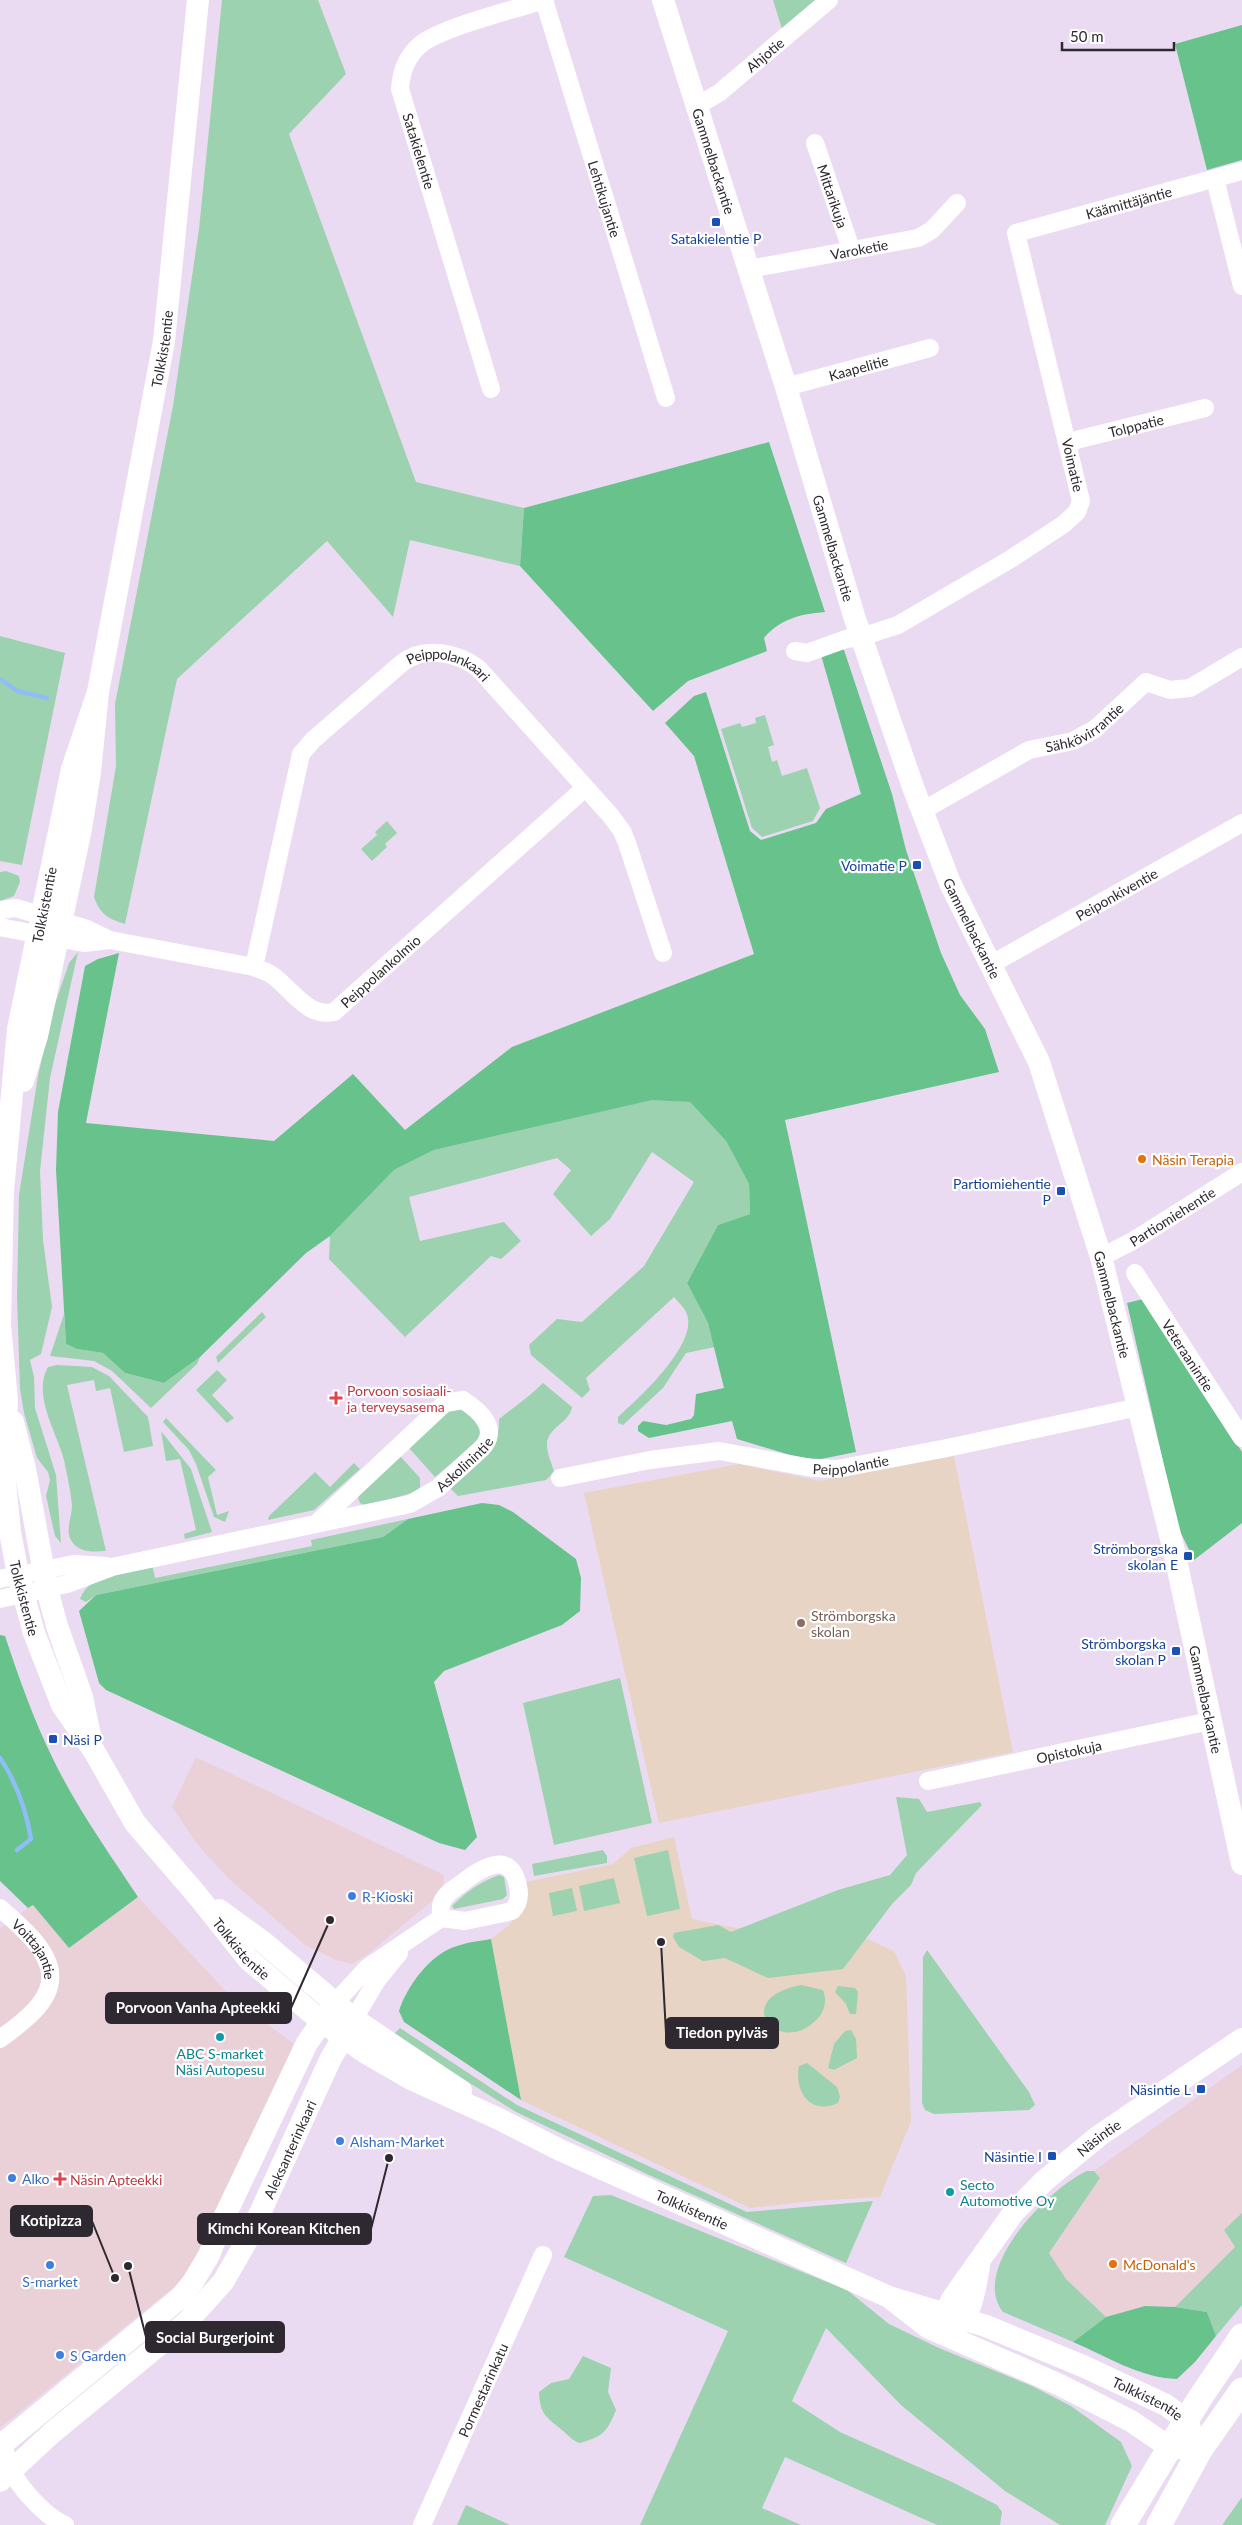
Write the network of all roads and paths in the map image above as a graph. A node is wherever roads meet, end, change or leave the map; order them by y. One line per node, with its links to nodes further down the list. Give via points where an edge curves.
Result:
1 (198, 0): 28 (street, Tolkkistentie, via 164,341 98,692 72,768)
2 (544, 0): 16 (street, Satakielentie, via 421,44 401,73 400,89); 17 (street, Lehtikujantie)
3 (662, 0): 5 (street, Gammelbackantie)
4 (829, 0): 5 (street, Ahjotie, via 719,93)
5 (698, 105): 12 (street, Gammelbackantie)
6 (815, 144): 11 (street, Mittarikuja)
7 (1242, 171): 8 (street, Käämittäjäntie)
8 (1215, 179): 10 (street, Käämittäjäntie); 13 (street)
9 (957, 203): 11 (street, Varoketie, via 932,230 918,238)
10 (1016, 233): 19 (street, Voimatie)
11 (851, 249): 12 (street, Varoketie)
12 (749, 270): 15 (street, Gammelbackantie)
13 (1242, 286)
14 (930, 348): 15 (street, Kaapelitie)
15 (786, 387): 20 (street, Gammelbackantie)
16 (491, 389)
17 (666, 398)
18 (1205, 408): 19 (street, Tolppatie)
19 (1068, 442): 20 (street, Voimatie, via 1081,502 1077,512 1009,560 898,625)
20 (861, 637): 21 (street, Voimatie, via 806,653); 24 (street, Gammelbackantie)
21 (795, 651)
22 (1242, 657): 24 (street, Sähkövirrantie, via 1190,688 1170,690 1146,682 1095,729 1073,741 1029,750)
23 (585, 788): 29 (street, Peippolankaari, via 622,831); 31 (street, Peippolankolmio, via 334,1012 325,1014 309,1008 271,974); 31 (street, Peippolankaari, via 473,664 438,653 412,654 301,754)
24 (922, 811): 30 (street, Gammelbackantie, via 950,883)
25 (1242, 823): 30 (street, Peiponkiventie)
26 (0, 910): 28 (street, via 16,908)
27 (0, 927): 28 (street)
28 (50, 927): 31 (street, Peippolankolmio, via 91,944 110,940); 35 (street, Tolkkistentie, via 37,1036 10,1122 3,1191 0,1325)
29 (662, 953)
30 (990, 965): 33 (street, Gammelbackantie, via 1039,1062)
31 (254, 967)
32 (1242, 1172): 33 (street, Partiomiehentie, via 1131,1242)
33 (1101, 1256): 36 (street, Gammelbackantie)
34 (1134, 1272): 37 (street, Veteraanintie)
35 (7, 1400): 40 (street, Tolkkistentie, via 25,1469); 41 (street, Tolkkistentie, via 4,1471)
36 (1139, 1407): 38 (street, Peippolantie, via 837,1469 812,1468 719,1451 650,1460); 43 (street, Gammelbackantie)
37 (1242, 1438)
38 (560, 1478)
39 (316, 1524): 39 (street, Askolinintie, via 410,1504 427,1496 488,1442 489,1425 463,1400 445,1403); 40 (street, Askolinintie, via 112,1567 79,1580)
40 (45, 1579): 41 (street); 44 (street, Tolkkistentie, via 57,1626 82,1697)
41 (13, 1582): 42 (street); 44 (street, Tolkkistentie, via 62,1705)
42 (0, 1600)
43 (1210, 1721): 45 (street, Opistokuja); 46 (street, Gammelbackantie)
44 (94, 1751): 48 (street, Tolkkistentie, via 135,1823)
45 (928, 1781)
46 (1238, 1823): 47 (street, Gammelbackantie)
47 (1242, 1864)
48 (197, 1895): 52 (street, Tolkkistentie, via 263,1942); 53 (street, Tolkkistentie, via 248,1960)
49 (0, 1908): 55 (street, Voittajantie, via 32,1937 51,1971 46,1996 34,2012)
50 (441, 1918): 51 (street)
51 (409, 1941): 52 (street, via 367,1968); 54 (street, via 377,1980)
52 (335, 2004): 53 (street, Aleksanterinkaari); 54 (street, Tolkkistentie)
53 (321, 2021): 54 (street, Tolkkistentie); 66 (street, Aleksanterinkaari, via 306,2043 209,2255 193,2282 164,2312)
54 (348, 2028): 58 (street, Tolkkistentie, via 434,2072 498,2119 560,2150); 66 (street, Aleksanterinkaari, via 250,2235 223,2282 187,2322 53,2432)
55 (0, 2039)
56 (1242, 2039): 59 (street, Näsintie, via 1100,2135 1044,2181 992,2241 979,2263 972,2304)
57 (543, 2255): 68 (street, Pormestarinkatu)
58 (889, 2297): 59 (street, Tolkkistentie); 61 (street, Tolkkistentie, via 929,2328)
59 (955, 2316): 61 (street, Näsintie); 63 (street, Tolkkistentie, via 1085,2367 1166,2405)
60 (1242, 2336): 63 (main road)
61 (948, 2337): 64 (street, Tolkkistentie, via 1060,2384 1131,2421)
62 (1242, 2390): 65 (main road)
63 (1186, 2420): 64 (main road); 65 (street, Tolkkistentie)
64 (1169, 2447): 65 (street, Tolkkistentie); 69 (main road)
65 (1200, 2450): 70 (main road)
66 (2, 2457): 67 (street, via 46,2513)
67 (65, 2525)
68 (422, 2525)
69 (1123, 2525)
70 (1158, 2525)

